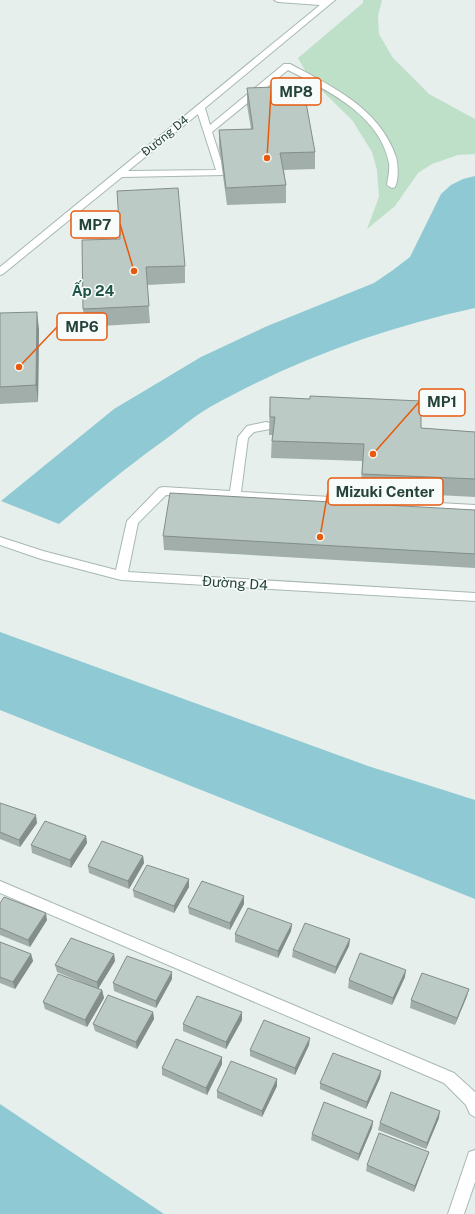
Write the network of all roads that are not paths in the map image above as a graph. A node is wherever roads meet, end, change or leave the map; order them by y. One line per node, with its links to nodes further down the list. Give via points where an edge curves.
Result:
1 (278, 0): 2 (street)
2 (329, 2): 3 (street, Đường D4)
3 (200, 107): 4 (street); 5 (street, Đường D4)
4 (208, 131): 5 (street, via 221,173); 6 (street, via 287,66 357,107 378,129 390,152 393,165)
5 (119, 174): 7 (street, Đường D4)
6 (392, 185)
7 (0, 272)
8 (266, 426): 9 (street, via 251,429 243,437)
9 (235, 495): 10 (street); 12 (street, via 163,491 133,520)
10 (475, 509)
11 (0, 541): 12 (street, Đường D4, via 41,555)
12 (121, 576): 13 (street, Đường D4)
13 (475, 598)
14 (0, 887): 15 (street, via 449,1078 472,1100)
15 (475, 1109)
16 (475, 1158): 17 (street)
17 (456, 1214)

